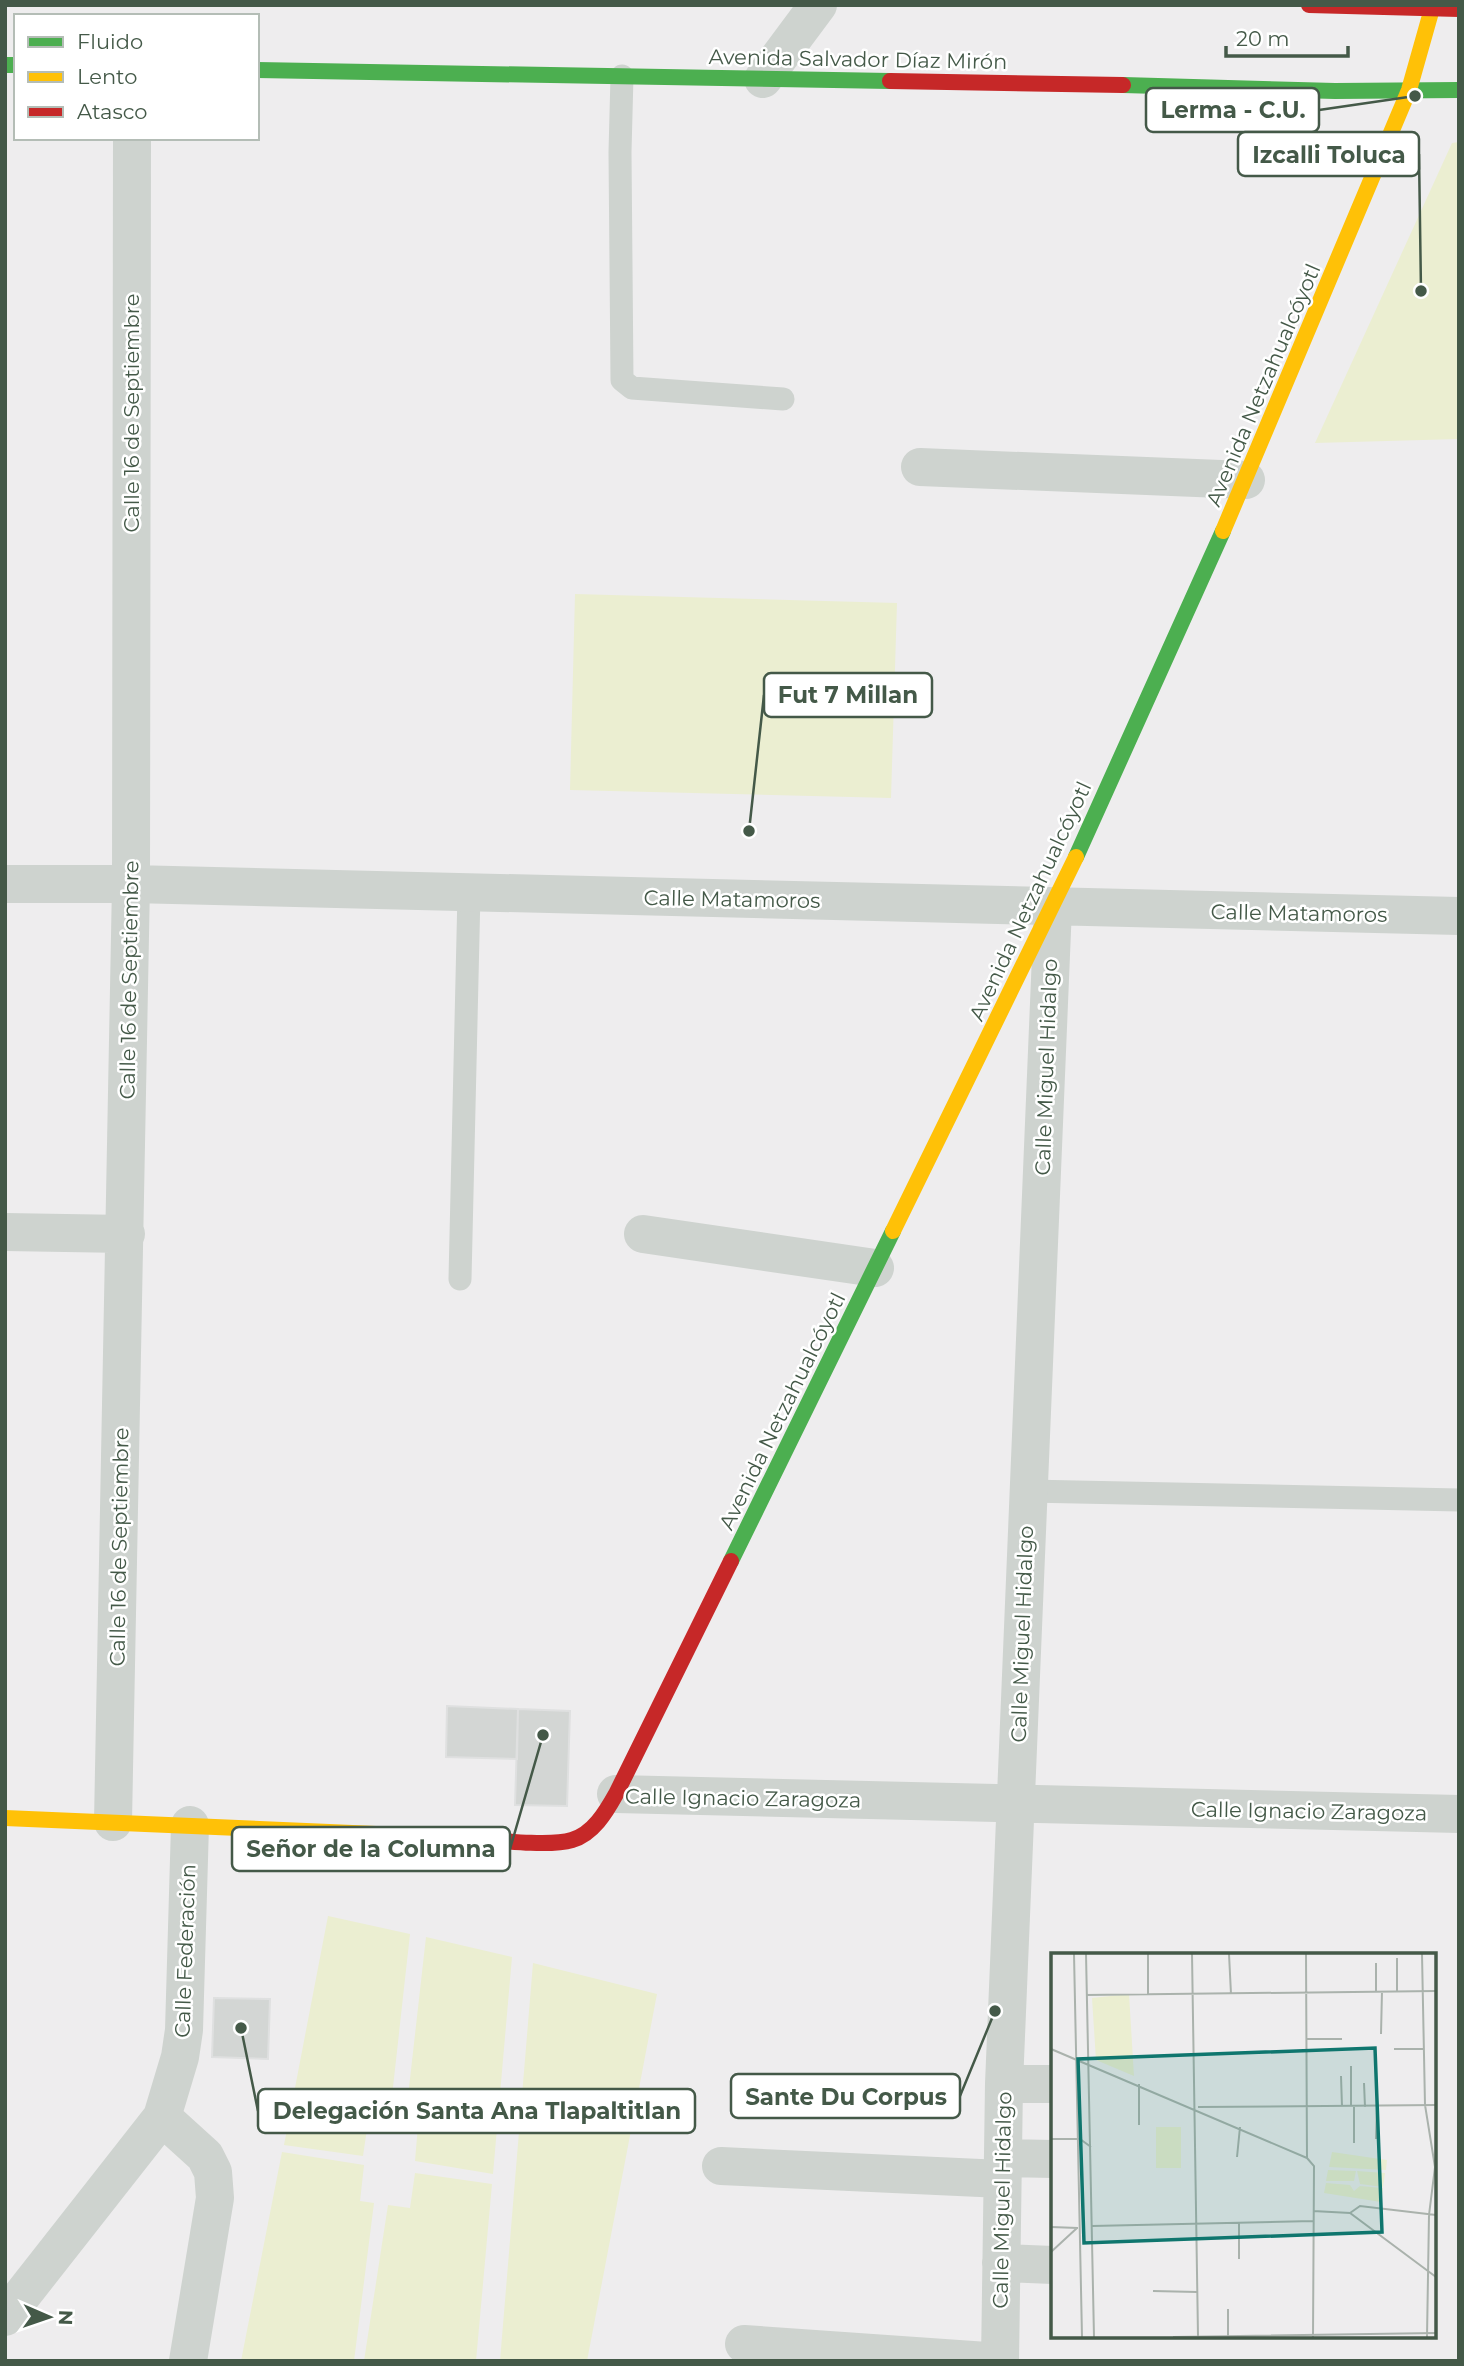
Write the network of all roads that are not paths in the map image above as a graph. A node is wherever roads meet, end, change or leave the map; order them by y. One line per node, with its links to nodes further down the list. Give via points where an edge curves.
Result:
1 (818, 5): 7 (street)
2 (1309, 5): 3 (street)
3 (1432, 7): 4 (street); 8 (street, Avenida Netzahualcóyotl)
4 (1459, 9)
5 (259, 70): 6 (street, Avenida Salvador Díaz Mirón)
6 (622, 76): 7 (street, Avenida Salvador Díaz Mirón); 11 (lane, via 622,380 632,388)
7 (763, 79): 8 (street, Avenida Salvador Díaz Mirón)
8 (1409, 90): 9 (street, Avenida Salvador Díaz Mirón); 13 (street, Avenida Netzahualcóyotl)
9 (1459, 90)
10 (132, 140): 15 (street, Calle 16 de Septiembre)
11 (783, 399)
12 (920, 467): 13 (street)
13 (1246, 481): 17 (street, Avenida Netzahualcóyotl)
14 (5, 884): 15 (street, Calle Matamoros)
15 (131, 884): 16 (street, Calle Matamoros); 20 (street, Calle 16 de Septiembre)
16 (469, 893): 17 (street, Calle Matamoros); 23 (lane)
17 (1053, 907): 18 (street, Calle Matamoros); 22 (street, Avenida Netzahualcóyotl); 24 (street, Calle Miguel Hidalgo)
18 (1459, 916)
19 (5, 1232): 20 (street)
20 (126, 1234): 30 (street, Calle 16 de Septiembre)
21 (643, 1234): 22 (street)
22 (876, 1268): 26 (street, Avenida Netzahualcóyotl)
23 (460, 1279)
24 (1028, 1491): 25 (lane); 27 (street, Calle Miguel Hidalgo)
25 (1459, 1500)
26 (616, 1794): 27 (street, Calle Ignacio Zaragoza); 31 (street, Calle Ignacio Zaragoza, via 589,1830 573,1839 550,1842)
27 (1015, 1803): 28 (street, Calle Ignacio Zaragoza); 32 (street, Calle Miguel Hidalgo)
28 (1459, 1814)
29 (5, 1818): 30 (street, Calle Ignacio Zaragoza)
30 (113, 1822): 31 (street, Calle Ignacio Zaragoza)
31 (190, 1825): 34 (street, Calle Federación, via 184,2030)
32 (1004, 2084): 33 (street); 37 (street, Calle Miguel Hidalgo)
33 (1051, 2084)
34 (162, 2117): 40 (street); 42 (street, via 205,2155 213,2172 215,2198)
35 (1051, 2159): 37 (street)
36 (721, 2166): 37 (street)
37 (1003, 2168): 38 (street, Calle Miguel Hidalgo)
38 (1001, 2263): 39 (street); 44 (street, Calle Miguel Hidalgo)
39 (1051, 2265)
40 (5, 2317)
41 (744, 2344): 43 (street)
42 (188, 2361)
43 (987, 2361)
44 (1000, 2361)

